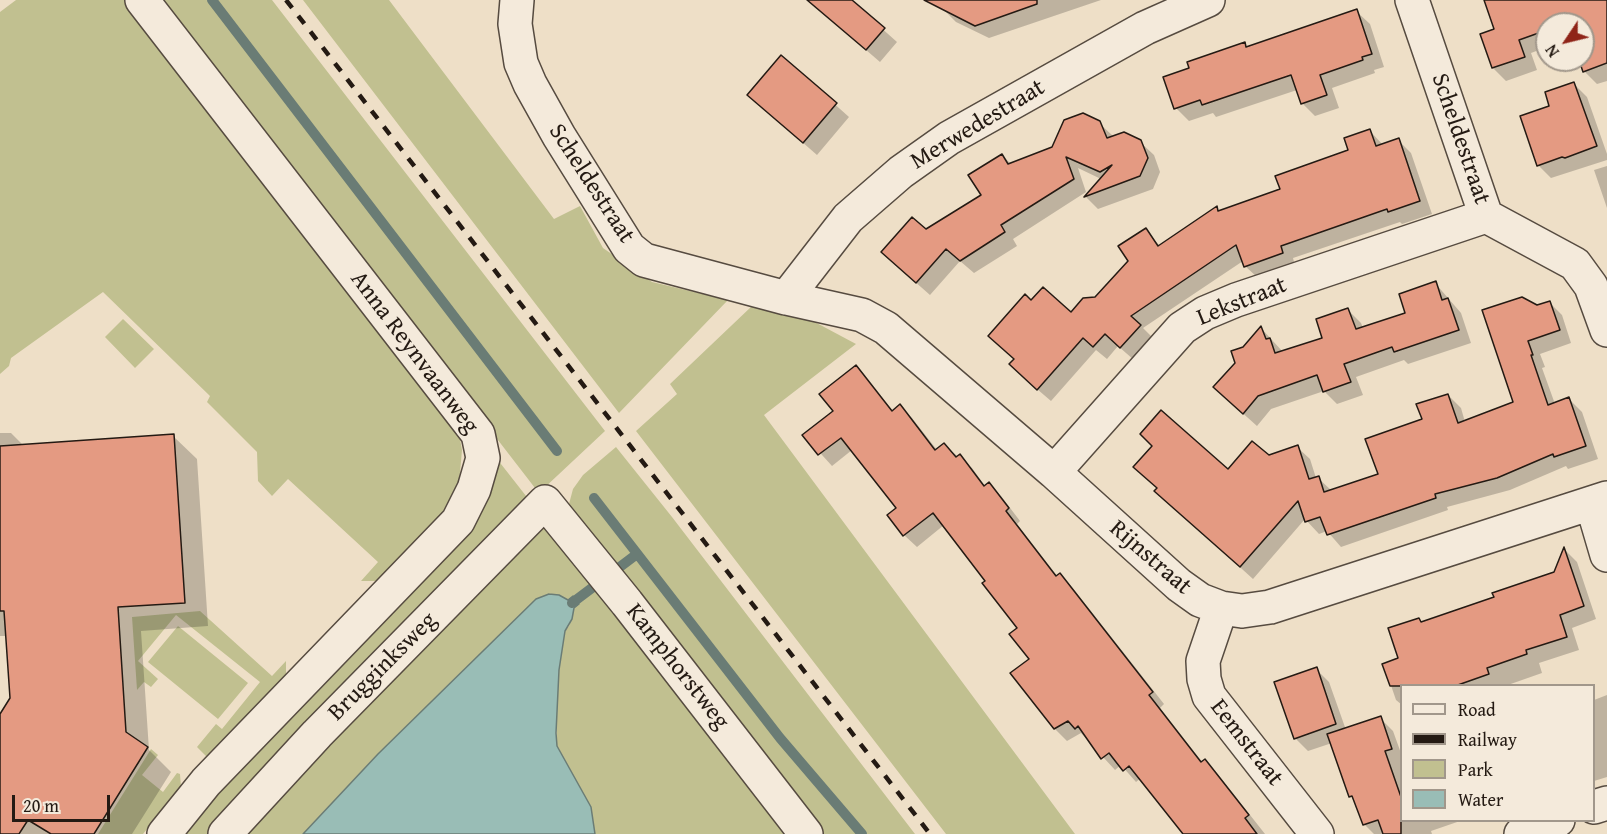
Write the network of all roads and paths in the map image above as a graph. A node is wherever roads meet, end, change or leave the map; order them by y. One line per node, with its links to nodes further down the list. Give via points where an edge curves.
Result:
1 (142, 0): 14 (street, Anna Reynvaanweg, via 478,434 483,458 474,489 458,521 206,782)
2 (517, 0): 6 (street, Scheldestraat, via 515,24 521,63 530,84 629,248 644,260)
3 (1208, 0): 6 (street, Merwedestraat, via 1135,34 949,138 901,172 848,218)
4 (1412, 0): 5 (street, Scheldestraat)
5 (1486, 216): 7 (street, Scheldestraat, via 1575,264 1591,286); 8 (street, Lekstraat, via 1205,313 1182,328)
6 (786, 298): 8 (street, Rijnstraat, via 862,315 886,328)
7 (1607, 330)
8 (1054, 472): 12 (street, Rijnstraat, via 1179,585 1200,600)
9 (1600, 501): 11 (street); 12 (street, Rijnstraat, via 1270,607 1242,611)
10 (545, 502): 15 (street, Brugginksweg, via 317,734); 16 (street, Kamphorstweg)
11 (1607, 555)
12 (1221, 608): 17 (street, Eemstraat, via 1203,661 1209,696)
13 (1553, 822): 18 (street)
14 (164, 834)
15 (225, 834)
16 (806, 834)
17 (1317, 834)
18 (1521, 834)

